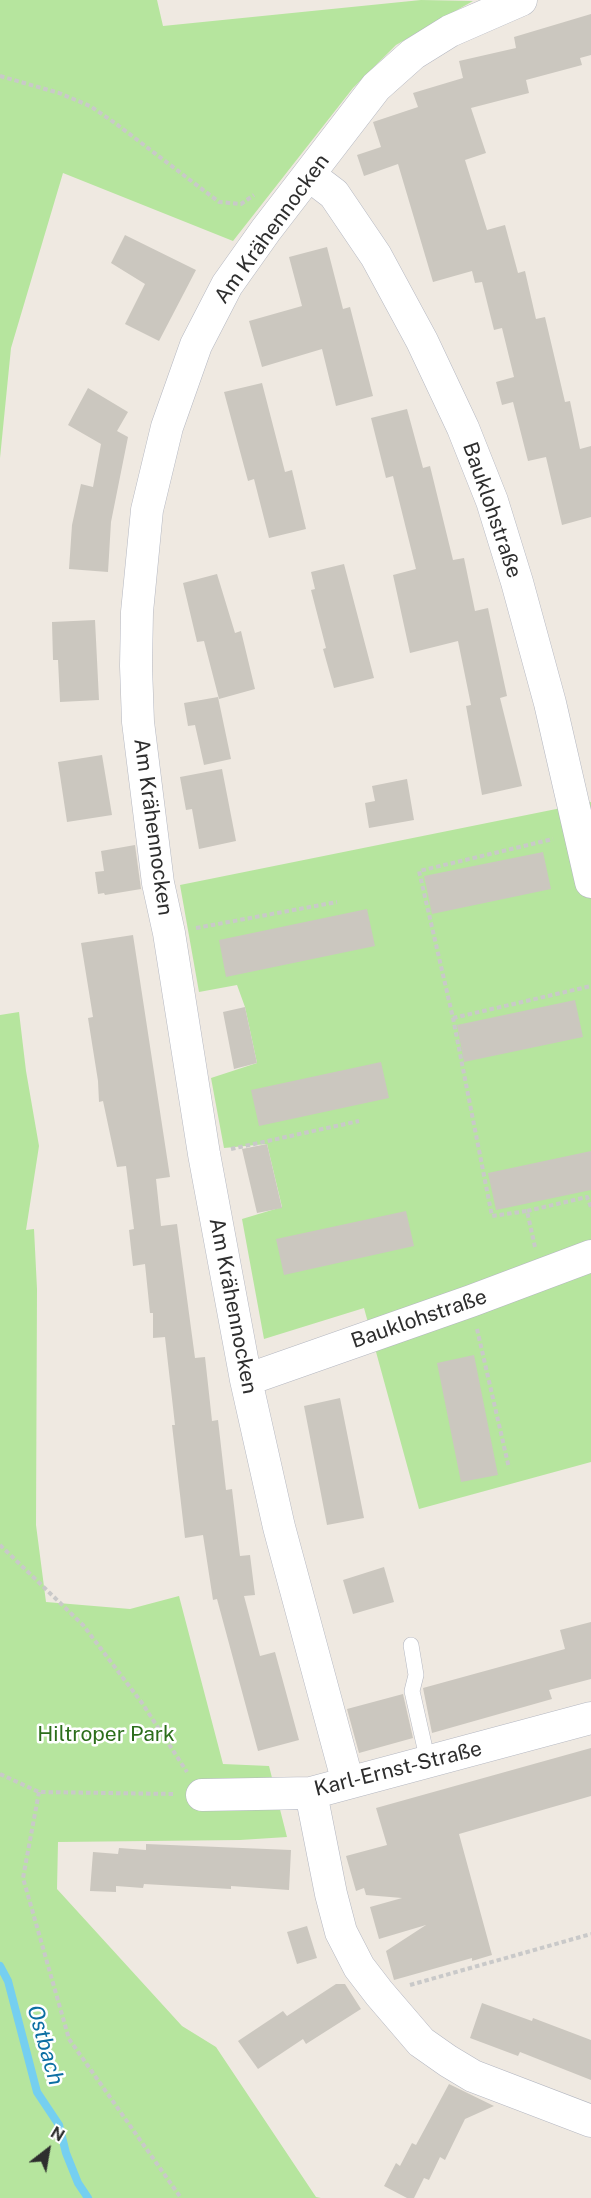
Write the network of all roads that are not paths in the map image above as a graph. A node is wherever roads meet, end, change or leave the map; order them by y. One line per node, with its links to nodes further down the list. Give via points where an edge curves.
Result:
1 (517, 1): 2 (street, Am Krähennocken, via 450,31 413,54 376,87)
2 (309, 175): 3 (street, Bauklohstraße, via 334,194 376,256 463,428 492,501 519,590 550,703); 5 (street, Am Krähennocken, via 226,285 196,345 167,427 147,510 137,612 138,722 158,882)
3 (591, 882)
4 (591, 1256): 5 (street, Bauklohstraße)
5 (246, 1380): 9 (street, Am Krähennocken, via 279,1527)
6 (411, 1645): 8 (lane, via 416,1675 412,1691)
7 (591, 1718): 8 (street, Karl-Ernst-Straße)
8 (428, 1762): 9 (street, Karl-Ernst-Straße)
9 (348, 1783): 10 (street, Karl-Ernst-Straße)
10 (311, 1793): 11 (street, Karl-Ernst-Straße); 12 (street, via 340,1932 379,1993 421,2042 448,2061 473,2076)
11 (202, 1795)
12 (591, 2121)

